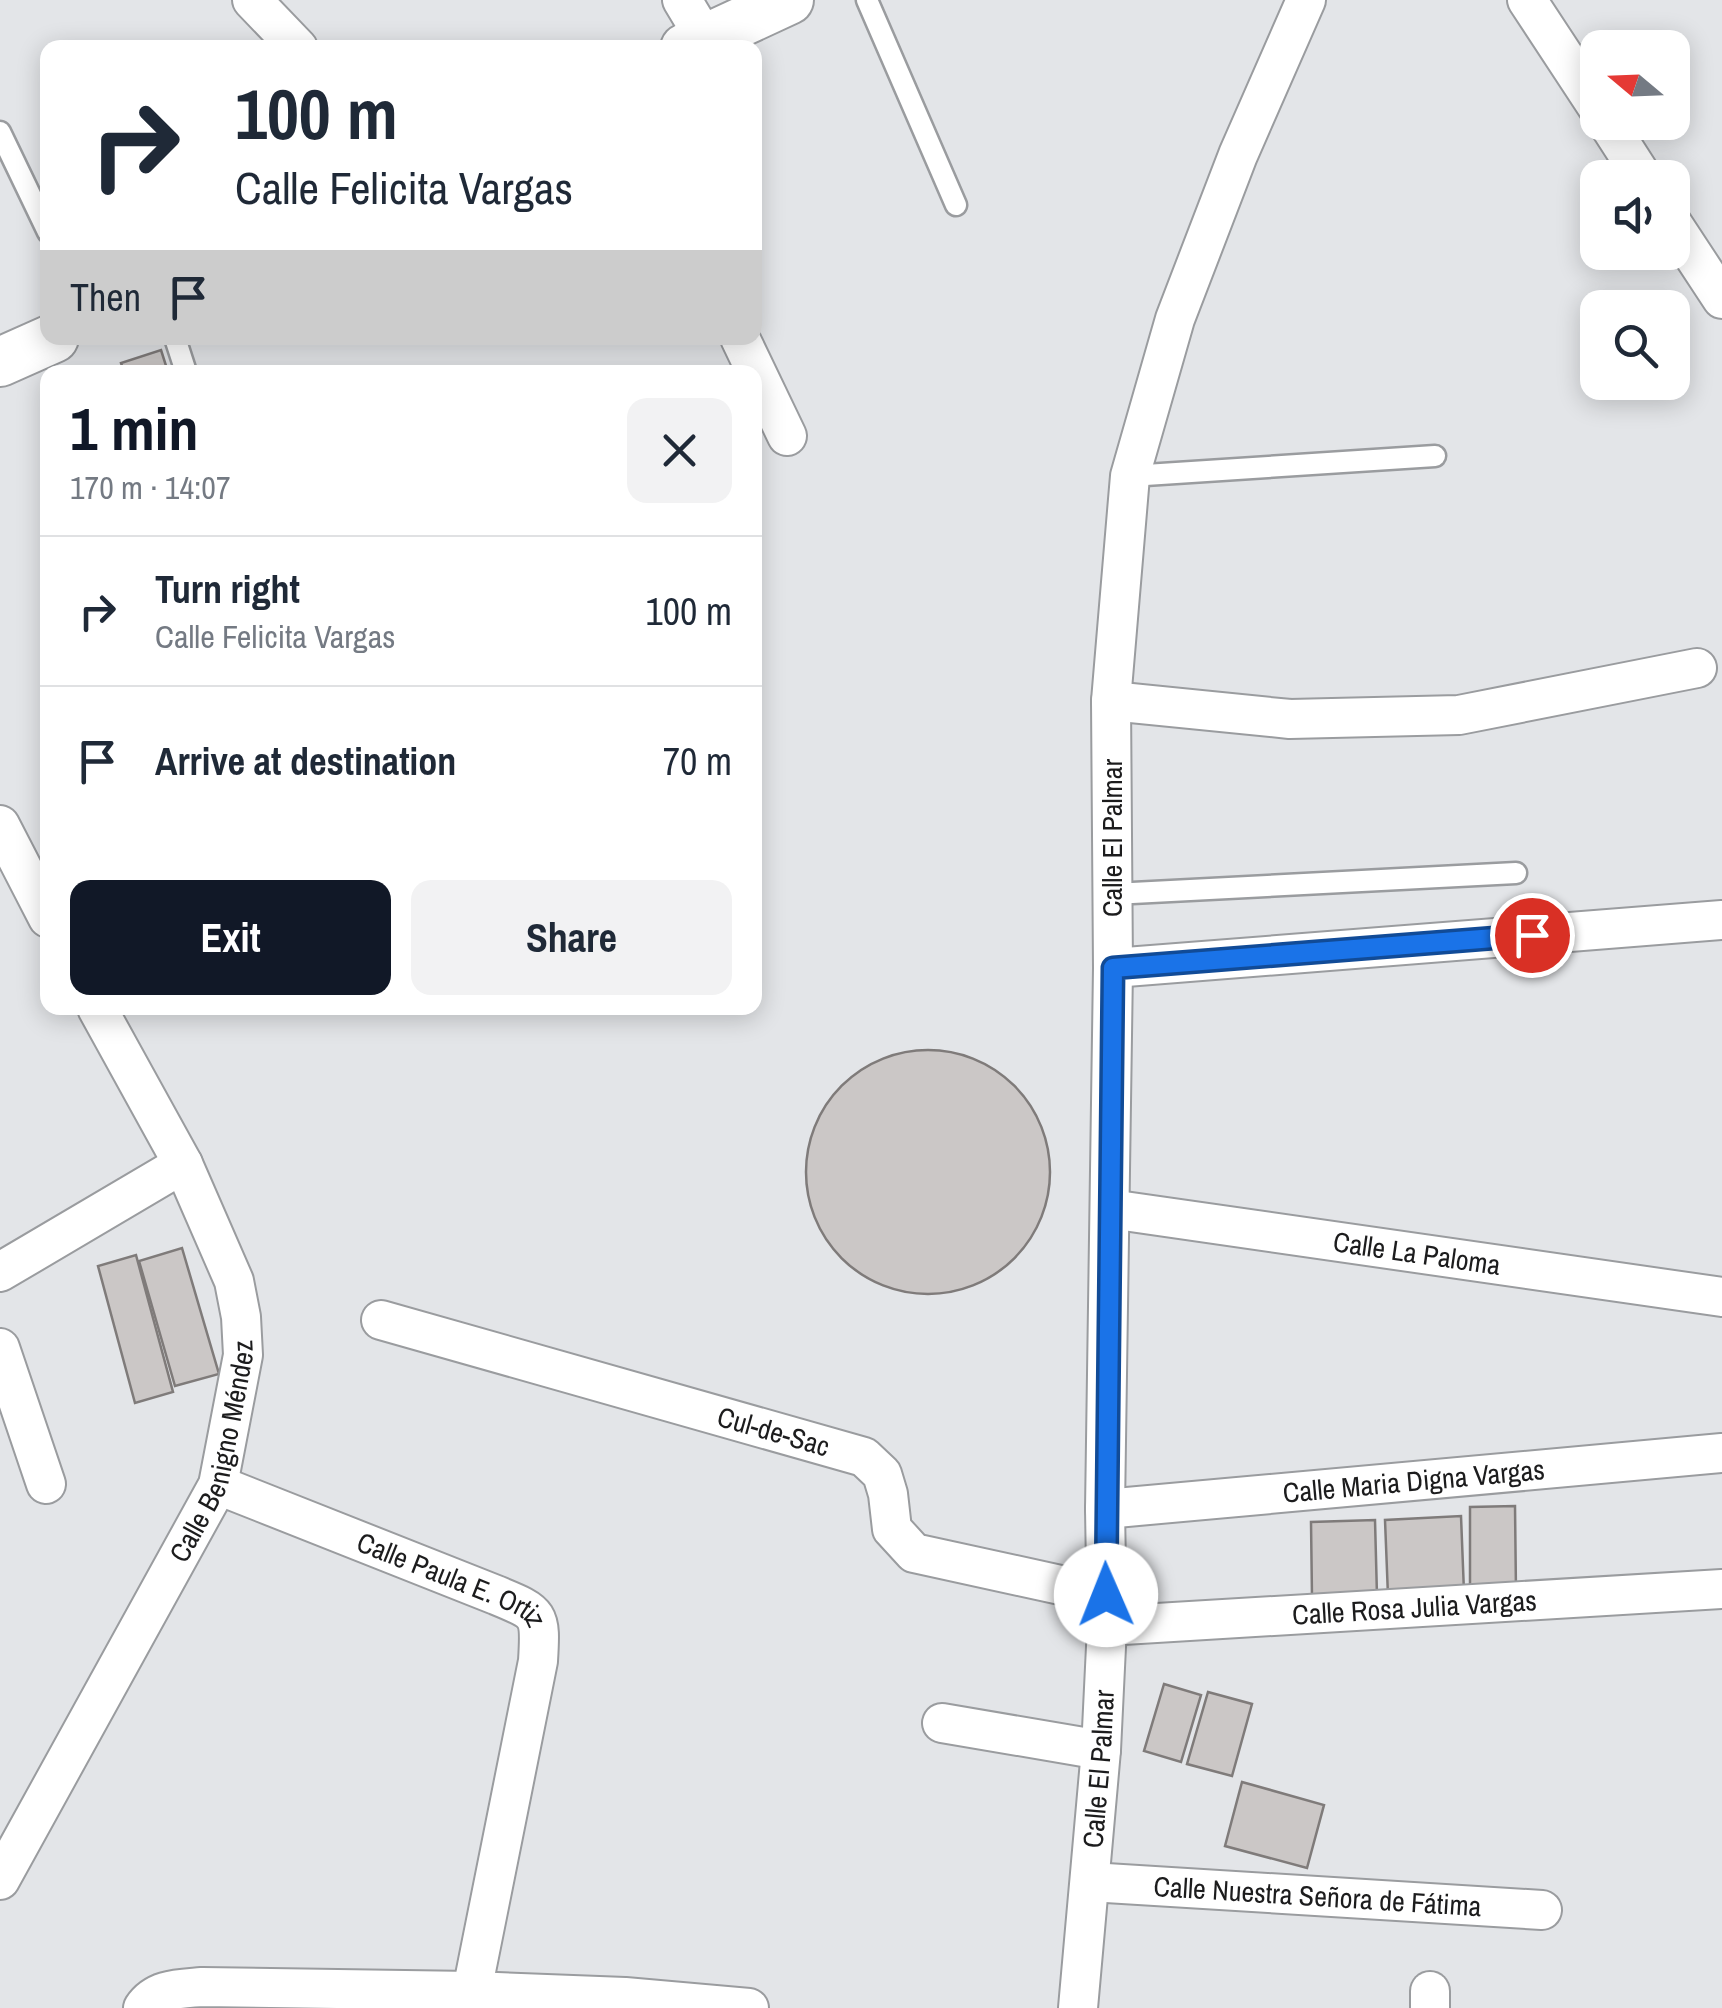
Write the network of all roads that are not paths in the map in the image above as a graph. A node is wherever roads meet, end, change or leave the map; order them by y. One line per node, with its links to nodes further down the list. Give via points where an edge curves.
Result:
1 (252, 0): 7 (street)
2 (789, 0): 6 (street)
3 (867, 0): 10 (lane)
4 (1306, 0): 19 (street, Calle El Palmar, via 1175,320)
5 (1527, 0): 8 (street)
6 (691, 29)
7 (290, 40)
8 (1580, 81)
9 (0, 132): 11 (lane)
10 (956, 205)
11 (40, 215)
12 (1690, 250): 13 (street)
13 (1722, 298)
14 (40, 344): 15 (street)
15 (0, 362)
16 (762, 383): 17 (street)
17 (788, 436)
18 (1435, 456): 19 (lane)
19 (1130, 476): 21 (street, Calle El Palmar)
20 (1696, 668): 21 (street, via 1459,716 1290,719)
21 (1111, 701): 25 (street, Calle El Palmar)
22 (0, 826): 24 (street)
23 (1516, 873): 25 (lane)
24 (12, 881): 26 (street)
25 (1113, 894): 28 (street, Calle El Palmar)
26 (40, 910)
27 (1722, 920): 28 (street)
28 (1113, 968): 31 (street, Calle El Palmar)
29 (101, 1015): 30 (street, Calle Benigno Méndez)
30 (182, 1164): 32 (street); 38 (street, Calle Benigno Méndez, via 234,1281 241,1317 241,1372)
31 (1110, 1210): 33 (street, Calle La Paloma); 39 (street, Calle El Palmar)
32 (0, 1272)
33 (1722, 1298)
34 (382, 1320): 41 (street, Cul-de-Sac, via 864,1457 882,1474 892,1530 914,1553)
35 (0, 1348): 37 (street)
36 (1722, 1453): 39 (street, Calle Maria Digna Vargas)
37 (46, 1484)
38 (218, 1484): 44 (street, Calle Benigno Méndez); 47 (street, Calle Paula E. Ortiz, via 538,1616 538,1661)
39 (1105, 1509): 41 (street, Calle El Palmar)
40 (1722, 1589): 41 (street, Calle Rosa Julia Vargas)
41 (1107, 1610): 43 (street, Calle El Palmar)
42 (942, 1722): 43 (street)
43 (1101, 1750): 45 (street, Calle El Palmar)
44 (0, 1880)
45 (1090, 1882): 46 (street, Calle Nuestra Señora de Fátima); 50 (street, Calle El Palmar)
46 (1542, 1910)
47 (472, 1999): 48 (street, via 202,1987 165,1991); 49 (street, via 625,1997)
48 (143, 2008)
49 (750, 2008)
50 (1078, 2008)

